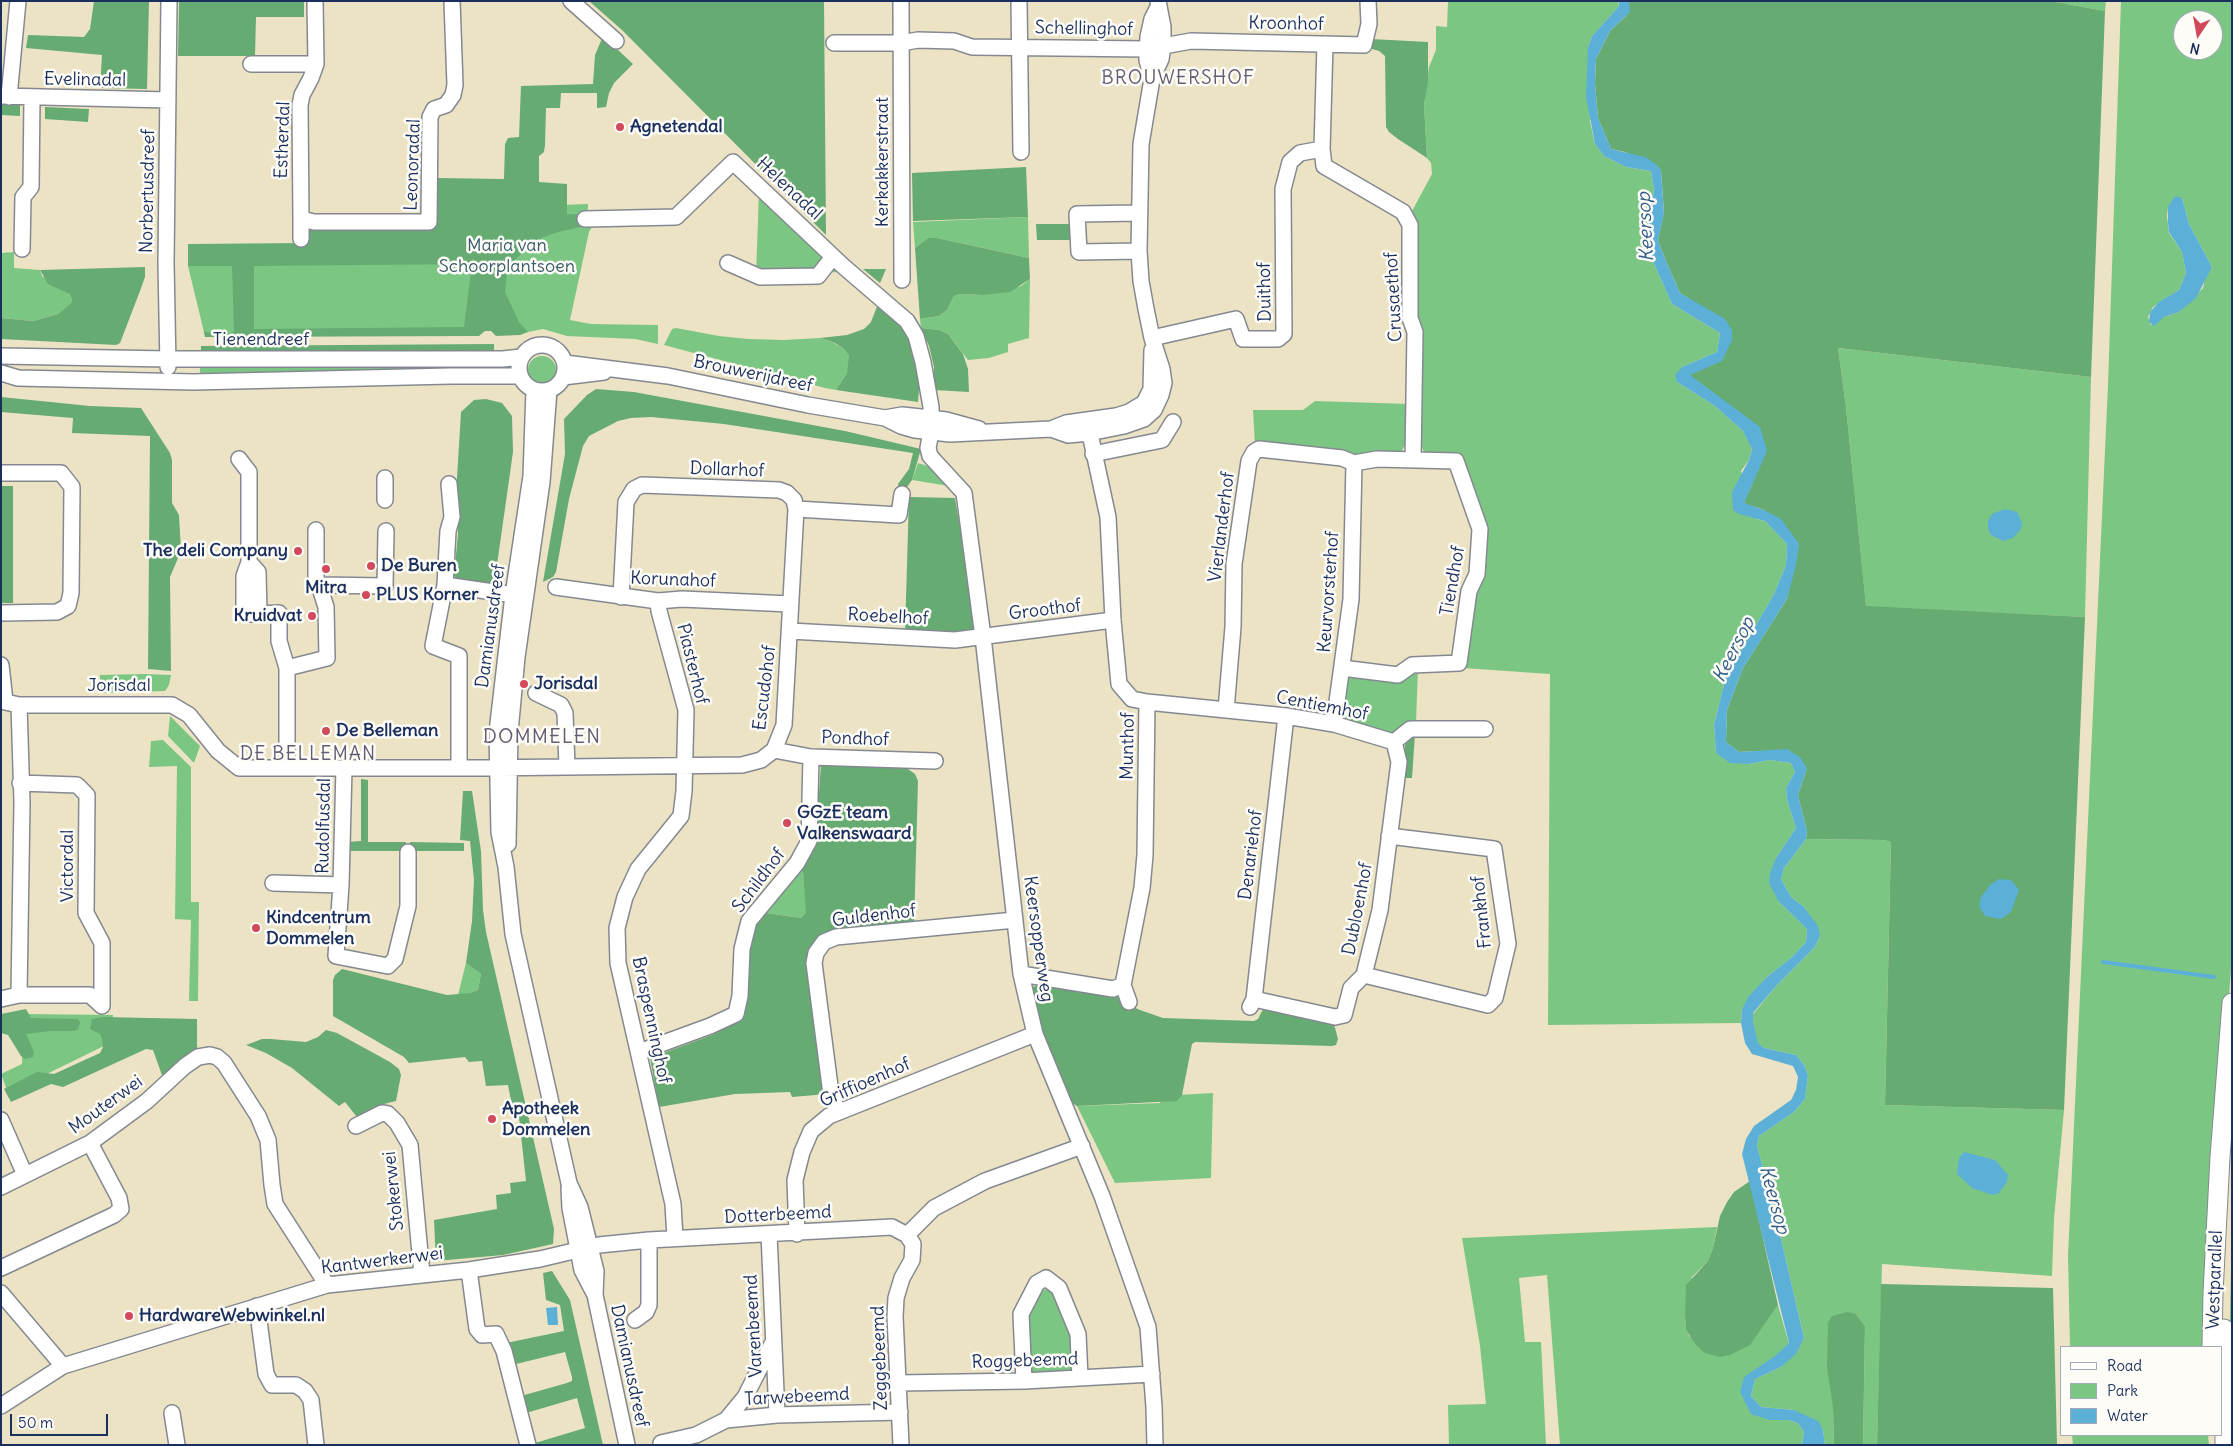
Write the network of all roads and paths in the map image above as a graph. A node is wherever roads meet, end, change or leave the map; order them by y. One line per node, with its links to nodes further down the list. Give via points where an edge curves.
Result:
1 (18, 1): 20 (street)
2 (170, 1): 22 (street, Norbertusdreef)
3 (315, 1): 18 (street, Estherdal)
4 (452, 1): 26 (street, Leonoradal, via 455,85 446,105 434,109 430,117 430,222 314,222)
5 (572, 1): 10 (street)
6 (901, 1): 12 (street, Kerkakkerstraat)
7 (1019, 1): 14 (street, Schellinghof)
8 (1368, 1): 13 (street, Kroonhof, via 1364,45)
9 (1158, 4): 15 (street, Brouwerijdreef); 16 (street, Brouwerijdreef, via 1149,29)
10 (616, 41)
11 (834, 43): 12 (street)
12 (901, 43): 14 (street, Schellinghof, via 918,40 954,41 972,48); 33 (street, Kerkakkerstraat)
13 (1325, 44): 15 (street, Kroonhof, via 1191,41); 23 (street, Crusaethof)
14 (1020, 46): 16 (street, Schellinghof); 24 (street, Schellinghof)
15 (1163, 46): 16 (street, Kroonhof); 19 (street, Brouwerijdreef)
16 (1147, 49): 19 (street, Brouwerijdreef)
17 (251, 64): 18 (street)
18 (316, 64): 26 (street, Estherdal, via 300,105)
19 (1152, 78): 25 (street, Brouwerijdreef, via 1142,144)
20 (5, 96): 21 (street, Evelinadal)
21 (32, 98): 22 (street, Evelinadal); 29 (street, via 31,187 23,197)
22 (168, 100): 37 (street, Norbertusdreef)
23 (1322, 149): 34 (street, Duithof, via 1300,153 1290,162 1283,189 1284,334 1278,339 1243,339 1236,319); 48 (street, Crusaethof, via 1324,166 1403,212 1410,225 1410,318 1415,332)
24 (1021, 152)
25 (1139, 213): 30 (street, Brouwerijdreef); 30 (street, via 1077,214 1079,252)
26 (301, 219): 28 (street, Estherdal)
27 (586, 219): 31 (street, Helenadal, via 676,217 733,162)
28 (301, 239)
29 (22, 249)
30 (1139, 251): 34 (street, Brouwerijdreef)
31 (833, 257): 32 (street, via 818,276 760,277); 44 (street, Helenadal, via 907,321 916,336 923,362)
32 (728, 263)
33 (902, 280)
34 (1152, 338): 45 (street, Brouwerijdreef, via 1151,389 1144,403)
35 (1, 356): 37 (street, Tienendreef)
36 (521, 357): 37 (street, Tienendreef); 38 (street, via 531,347 545,344 558,351); 40 (street)
37 (168, 359): 41 (street, Norbertusdreef)
38 (564, 370): 42 (street, via 555,388); 44 (street, Brouwerijdreef, via 592,374 613,370 668,376 885,418 902,415)
39 (1, 373): 41 (street, via 18,378)
40 (520, 376): 41 (street); 42 (street, via 528,387)
41 (168, 382)
42 (542, 390): 61 (street, Damianusdreef, via 542,482)
43 (1173, 422): 46 (street, via 1162,440)
44 (931, 425): 45 (street, Brouwerijdreef, via 986,431 1051,429 1066,423); 68 (street, Keersopperweg, via 930,456 964,494)
45 (1088, 427): 46 (street, Munthof)
46 (1093, 454): 66 (street, Munthof, via 1108,517)
47 (239, 459): 70 (street, via 249,472 249,562 258,572 259,614 279,613 279,641)
48 (1412, 460): 49 (street, Tiendhof, via 1378,459); 71 (street, Tiendhof, via 1456,461 1480,529 1477,574 1469,591 1459,663 1412,665 1398,674)
49 (1354, 463): 71 (street, Keurvorsterhof, via 1351,599); 75 (street, Vierlanderhof, via 1342,458 1259,449 1249,461 1234,564)
50 (1, 473): 65 (street, via 61,474 72,487 72,497 71,593 68,606 57,612)
51 (385, 478): 54 (street)
52 (449, 484): 59 (street, via 452,517 448,531)
53 (902, 494): 55 (street, via 898,515)
54 (385, 500)
55 (796, 509): 62 (street, Dollarhof, via 794,500 779,490 642,485 634,489 626,502); 64 (street, Escudohof)
56 (316, 530): 58 (street, via 316,585)
57 (386, 531): 58 (street, via 385,586)
58 (319, 585): 70 (street, via 326,607 327,658)
59 (445, 585): 61 (street); 87 (street, via 433,646 459,656)
60 (556, 587): 62 (street, Korunahof)
61 (519, 596): 88 (street, Damianusdreef, via 497,732)
62 (621, 597): 63 (street, Korunahof)
63 (658, 601): 64 (street, Korunahof); 84 (street, Piasterhof, via 686,710)
64 (790, 604): 67 (street, Escudohof)
65 (1, 613)
66 (1113, 620): 68 (street, Groothof); 73 (street, Munthof, via 1119,684 1132,699)
67 (790, 631): 68 (street, Roebelhof, via 956,640); 80 (street, Escudohof, via 784,725)
68 (983, 637): 94 (street, Keersopperweg)
69 (1, 665): 74 (street)
70 (287, 668): 85 (street)
71 (1342, 668): 77 (street, Keurvorsterhof)
72 (536, 693): 83 (street, via 561,705 565,713)
73 (1147, 702): 75 (street, Centiemhof); 97 (street, Munthof, via 1145,856)
74 (8, 703): 85 (street, Jorisdal, via 172,705 189,715 218,752 239,768); 89 (street)
75 (1226, 710): 76 (street, Centiemhof)
76 (1286, 716): 77 (street, Centiemhof); 102 (street, Denariehof)
77 (1334, 724): 79 (street, Centiemhof)
78 (1485, 729): 79 (street, via 1410,729)
79 (1394, 742): 90 (street, Dubloenhof, via 1399,762)
80 (774, 750): 81 (street, Pondhof); 84 (street, Escudohof, via 761,760 742,765)
81 (811, 757): 82 (street, Pondhof); 104 (street, Schildhof, via 809,841 797,863 748,921 736,1014)
82 (934, 761)
83 (567, 767): 84 (street, Escudohof); 88 (street, Escudohof)
84 (686, 767): 104 (street, Braspenninghof, via 681,816 638,869 625,897 617,928 618,963)
85 (287, 768): 86 (street)
86 (344, 768): 87 (street); 93 (street, Rudolfusdal)
87 (459, 768): 88 (street)
88 (504, 768): 118 (street, Damianusdreef, via 499,832 513,934 569,1183 570,1208)
89 (20, 783): 98 (street); 98 (street, Victordal, via 77,785 87,795 86,914 102,943 102,1006 90,995)
90 (1389, 836): 96 (street, Dubloenhof, via 1380,910); 96 (street, Frankhof, via 1494,849 1508,944 1495,998 1488,1005)
91 (408, 852): 93 (street, Rudolfusdal, via 408,906 395,959 388,966 336,956)
92 (273, 884): 93 (street, Rudolfusdal)
93 (341, 884)
94 (1014, 920): 95 (street, Keersopperweg); 105 (street, Guldenhof, via 836,936 824,942 814,963 830,1094)
95 (1021, 974): 97 (street, via 1113,989); 103 (street, Keersopperweg)
96 (1364, 975): 102 (street, Dubloenhof, via 1351,988 1344,1015 1335,1017)
97 (1123, 986): 100 (street)
98 (19, 995): 99 (street)
99 (1, 999)
100 (1129, 1002)
101 (2232, 1003): 127 (main road, Westparallel, via 2219,1167)
102 (1252, 1004)
103 (1034, 1034): 105 (street, Griffioenhof); 109 (street, Keersopperweg)
104 (639, 1052): 116 (street, Braspenninghof, via 673,1204)
105 (838, 1112): 114 (street, Griffioenhof, via 811,1131 802,1152 795,1180)
106 (1, 1120): 111 (street)
107 (356, 1126): 121 (street, Stokerwei, via 382,1113 388,1114 410,1145)
108 (90, 1143): 111 (street, Mouterwei); 119 (street, via 119,1198 121,1209); 122 (street, Mouterwei, via 147,1101 198,1057 218,1057 258,1116 268,1140 276,1204)
109 (1082, 1146): 115 (street, via 985,1181 934,1208); 129 (street, Keersopperweg, via 1148,1327)
110 (2232, 1171): 145 (main road, Westparallel, via 2224,1294)
111 (25, 1175): 112 (street, Mouterwei)
112 (1, 1187)
113 (769, 1234): 114 (street, Dotterbeemd); 116 (street, Dotterbeemd); 126 (street, Varenbeemd)
114 (797, 1234): 115 (street, Dotterbeemd, via 892,1227)
115 (907, 1236): 132 (street, Zeggebeemd, via 913,1244 912,1260 896,1298)
116 (674, 1238): 117 (street, Dotterbeemd)
117 (649, 1240): 118 (street, Dotterbeemd); 125 (street, via 649,1305 646,1312)
118 (584, 1249): 120 (street, Kantwerkerwei); 142 (street, Damianusdreef, via 582,1270 595,1295)
119 (1, 1268)
120 (469, 1270): 121 (street, Kantwerkerwei); 141 (street, via 477,1329 482,1335 496,1334 504,1351)
121 (422, 1275): 122 (street, Kantwerkerwei)
122 (327, 1285): 124 (street, Kantwerkerwei)
123 (1, 1293): 128 (street)
124 (257, 1306): 128 (street, Kantwerkerwei); 140 (street, via 266,1374 272,1385 296,1385 305,1391 311,1400)
125 (635, 1320)
126 (774, 1341): 136 (street, Varenbeemd); 137 (street, Tarwebeemd, via 745,1397)
127 (2212, 1346)
128 (63, 1366): 133 (street, Kantwerkerwei)
129 (1152, 1374): 130 (street, Roggebeemd); 144 (street, Keersopperweg)
130 (1080, 1378): 131 (street, Roggebeemd); 131 (street, via 1078,1334 1059,1288 1046,1278 1037,1283 1021,1314)
131 (1024, 1381): 132 (street, Roggebeemd)
132 (899, 1383): 134 (street, Zeggebeemd)
133 (1, 1406)
134 (900, 1412): 136 (street, Tarwebeemd); 143 (street, Zeggebeemd)
135 (172, 1413): 139 (street)
136 (777, 1415): 137 (street, Tarwebeemd)
137 (726, 1420): 138 (street, Tarwebeemd, via 696,1435)
138 (662, 1443)
139 (177, 1445)
140 (316, 1445)
141 (528, 1445)
142 (627, 1445)
143 (901, 1445)
144 (1155, 1445)
145 (2225, 1445)

